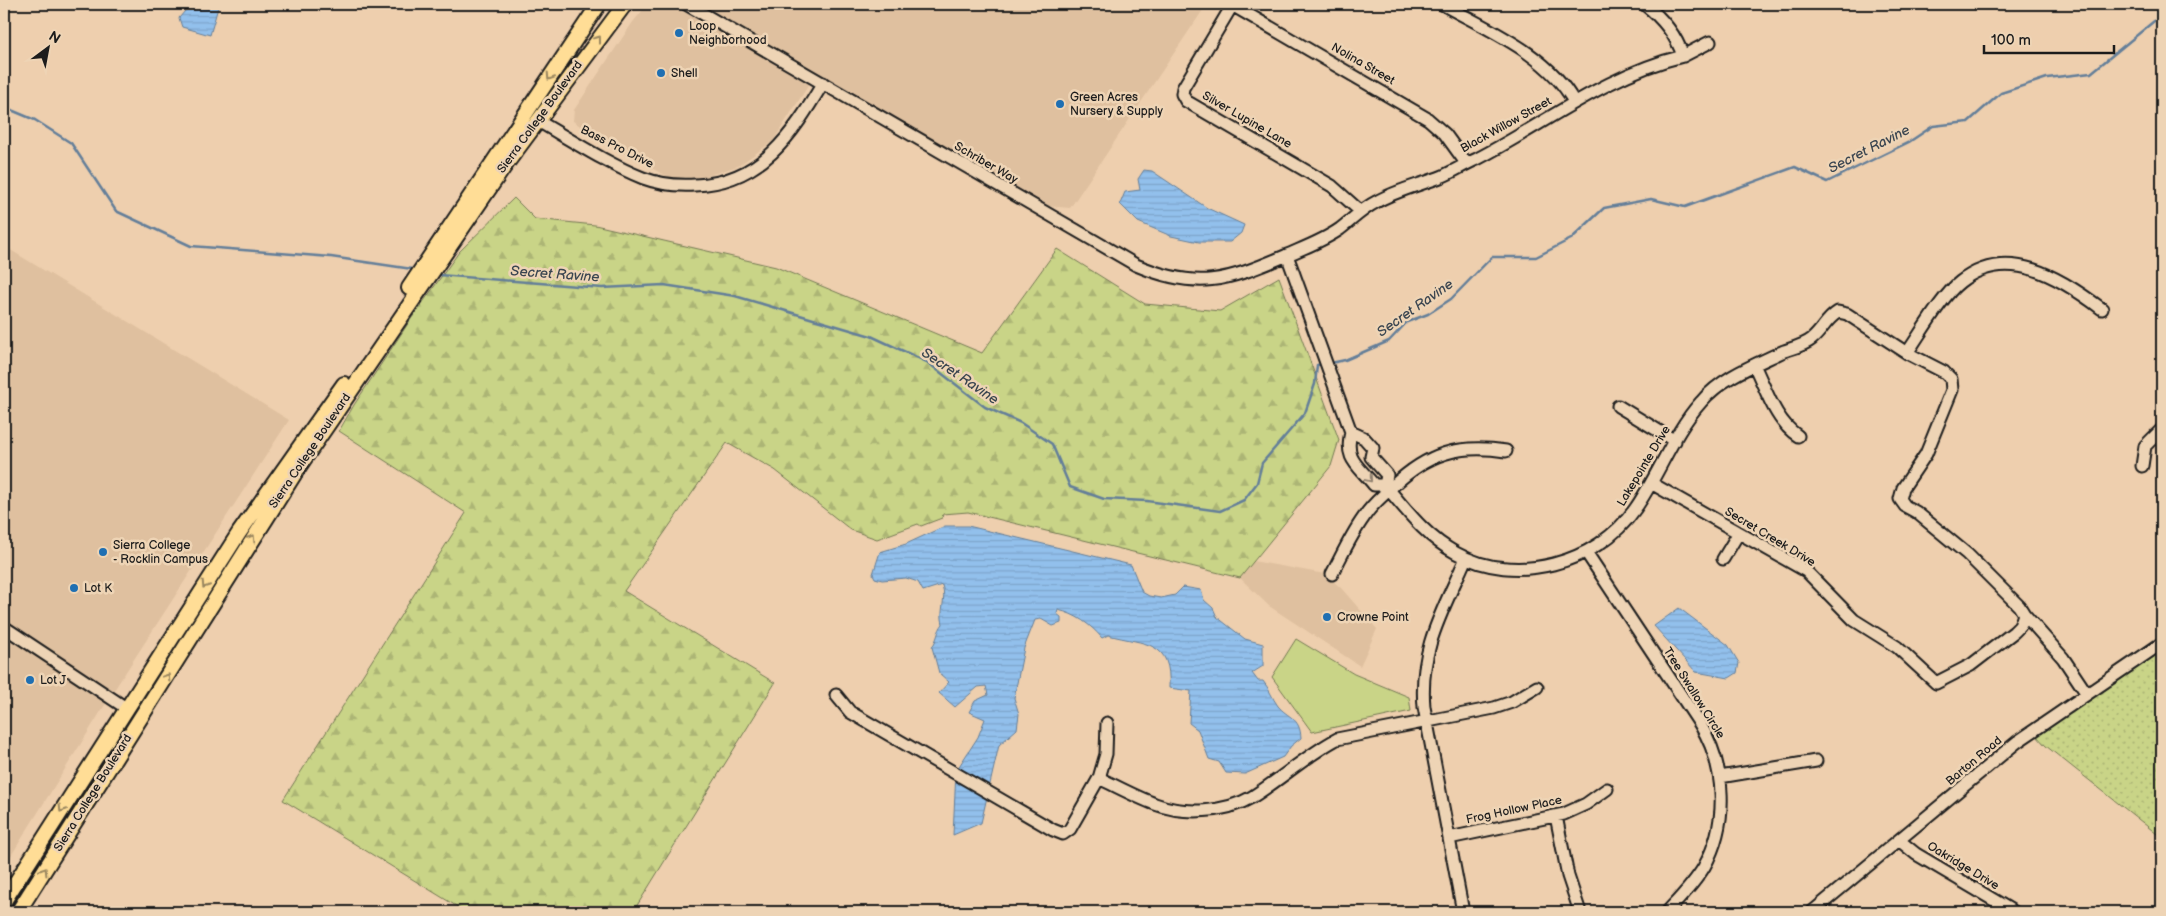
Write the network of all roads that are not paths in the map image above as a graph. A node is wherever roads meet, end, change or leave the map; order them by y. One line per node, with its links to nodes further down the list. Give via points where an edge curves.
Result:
1 (599, 4): 11 (main road, Sierra College Boulevard, one-way to 11)
2 (624, 4): 11 (main road, Sierra College Boulevard, one-way to 2)
3 (686, 4): 9 (street, Schriber Way)
4 (1442, 4): 10 (street, via 1538,61)
5 (1233, 5): 12 (street, Nolina Street, via 1421,114 1445,134); 13 (street, Silver Lupine Lane, via 1184,88 1182,94 1186,101 1332,186)
6 (1648, 5): 8 (street, via 1672,34)
7 (1710, 42): 8 (street, Black Willow Street)
8 (1683, 56): 10 (street, Black Willow Street, via 1636,72)
9 (823, 83): 11 (street, Bass Pro Drive, via 788,136 766,160 735,178 706,185 677,185 643,178); 14 (street, Schriber Way, via 1108,250 1161,275 1179,280 1219,279 1240,275)
10 (1574, 102): 12 (street, Black Willow Street)
11 (532, 118): 40 (main road, Sierra College Boulevard, via 506,164)
12 (1466, 163): 13 (street, Black Willow Street)
13 (1360, 211): 14 (street, Black Willow Street, via 1340,229)
14 (1287, 255): 20 (street, Lakepointe Drive)
15 (2102, 309): 16 (street, via 2078,291 2038,270 2006,264 1988,267 1959,283)
16 (1907, 353): 17 (street, Lakepointe Drive, via 1847,314 1838,312 1828,318 1812,339); 34 (street, via 1944,372 1951,379 1952,390 1926,454 1903,488 1900,499 1967,554)
17 (1754, 365): 21 (street, via 1784,426); 22 (street, Lakepointe Drive, via 1710,392)
18 (1618, 406): 22 (street)
19 (2162, 429): 26 (street, via 2145,446)
20 (1351, 432): 24 (street, Lakepointe Drive, via 1364,438 1373,448); 25 (street, Lakepointe Drive, via 1348,443 1350,457)
21 (1798, 436)
22 (1675, 441): 27 (street, Lakepointe Drive)
23 (1506, 451): 28 (street, via 1475,449 1444,453 1415,467)
24 (1372, 457): 25 (street); 28 (street, Lakepointe Drive, via 1387,476)
25 (1357, 464): 28 (street, Lakepointe Drive, one-way to 28, via 1374,486)
26 (2142, 466)
27 (1651, 483): 29 (street, Secret Creek Drive); 30 (street, Lakepointe Drive, via 1636,509 1619,528)
28 (1387, 488): 31 (street, Lakepointe Drive, via 1429,535); 33 (street, via 1365,514)
29 (1738, 534): 32 (street); 34 (street, Secret Creek Drive, via 1806,571 1854,620 1897,647 1936,683 1971,665 2014,632)
30 (1586, 552): 31 (street, Lakepointe Drive, via 1553,564 1533,567 1494,566); 44 (street, Tree Swallow Circle, via 1705,733)
31 (1466, 558): 41 (street, via 1426,653 1423,686)
32 (1723, 560)
33 (1332, 574)
34 (2024, 614): 38 (street, via 2063,658)
35 (4, 627): 40 (street)
36 (2162, 643): 38 (street, Barton Road)
37 (1537, 687): 41 (street, via 1519,699 1494,708)
38 (2087, 694): 49 (street, Barton Road, via 2017,742)
39 (836, 695): 45 (street, via 850,712 1063,834 1070,829)
40 (134, 713): 50 (main road, Sierra College Boulevard, one-way to 50); 51 (main road, Sierra College Boulevard, one-way to 40, via 72,828)
41 (1427, 722): 45 (street, via 1337,739 1250,798 1222,808 1190,811 1156,805); 48 (street)
42 (1107, 723): 45 (street, via 1106,754)
43 (1816, 761): 44 (street)
44 (1720, 777): 54 (street, Tree Swallow Circle, via 1720,811 1710,854 1695,880)
45 (1099, 778)
46 (1607, 790): 47 (street, Frog Hollow Place, via 1574,810)
47 (1556, 816): 48 (street, Frog Hollow Place); 53 (street, via 1568,876)
48 (1450, 838): 52 (street)
49 (1900, 841): 55 (street, Barton Road); 56 (street, Oakridge Drive, via 1916,854)
50 (4, 901)
51 (18, 912)
52 (1463, 912)
53 (1580, 912)
54 (1668, 912)
55 (1812, 912)
56 (2014, 912)

